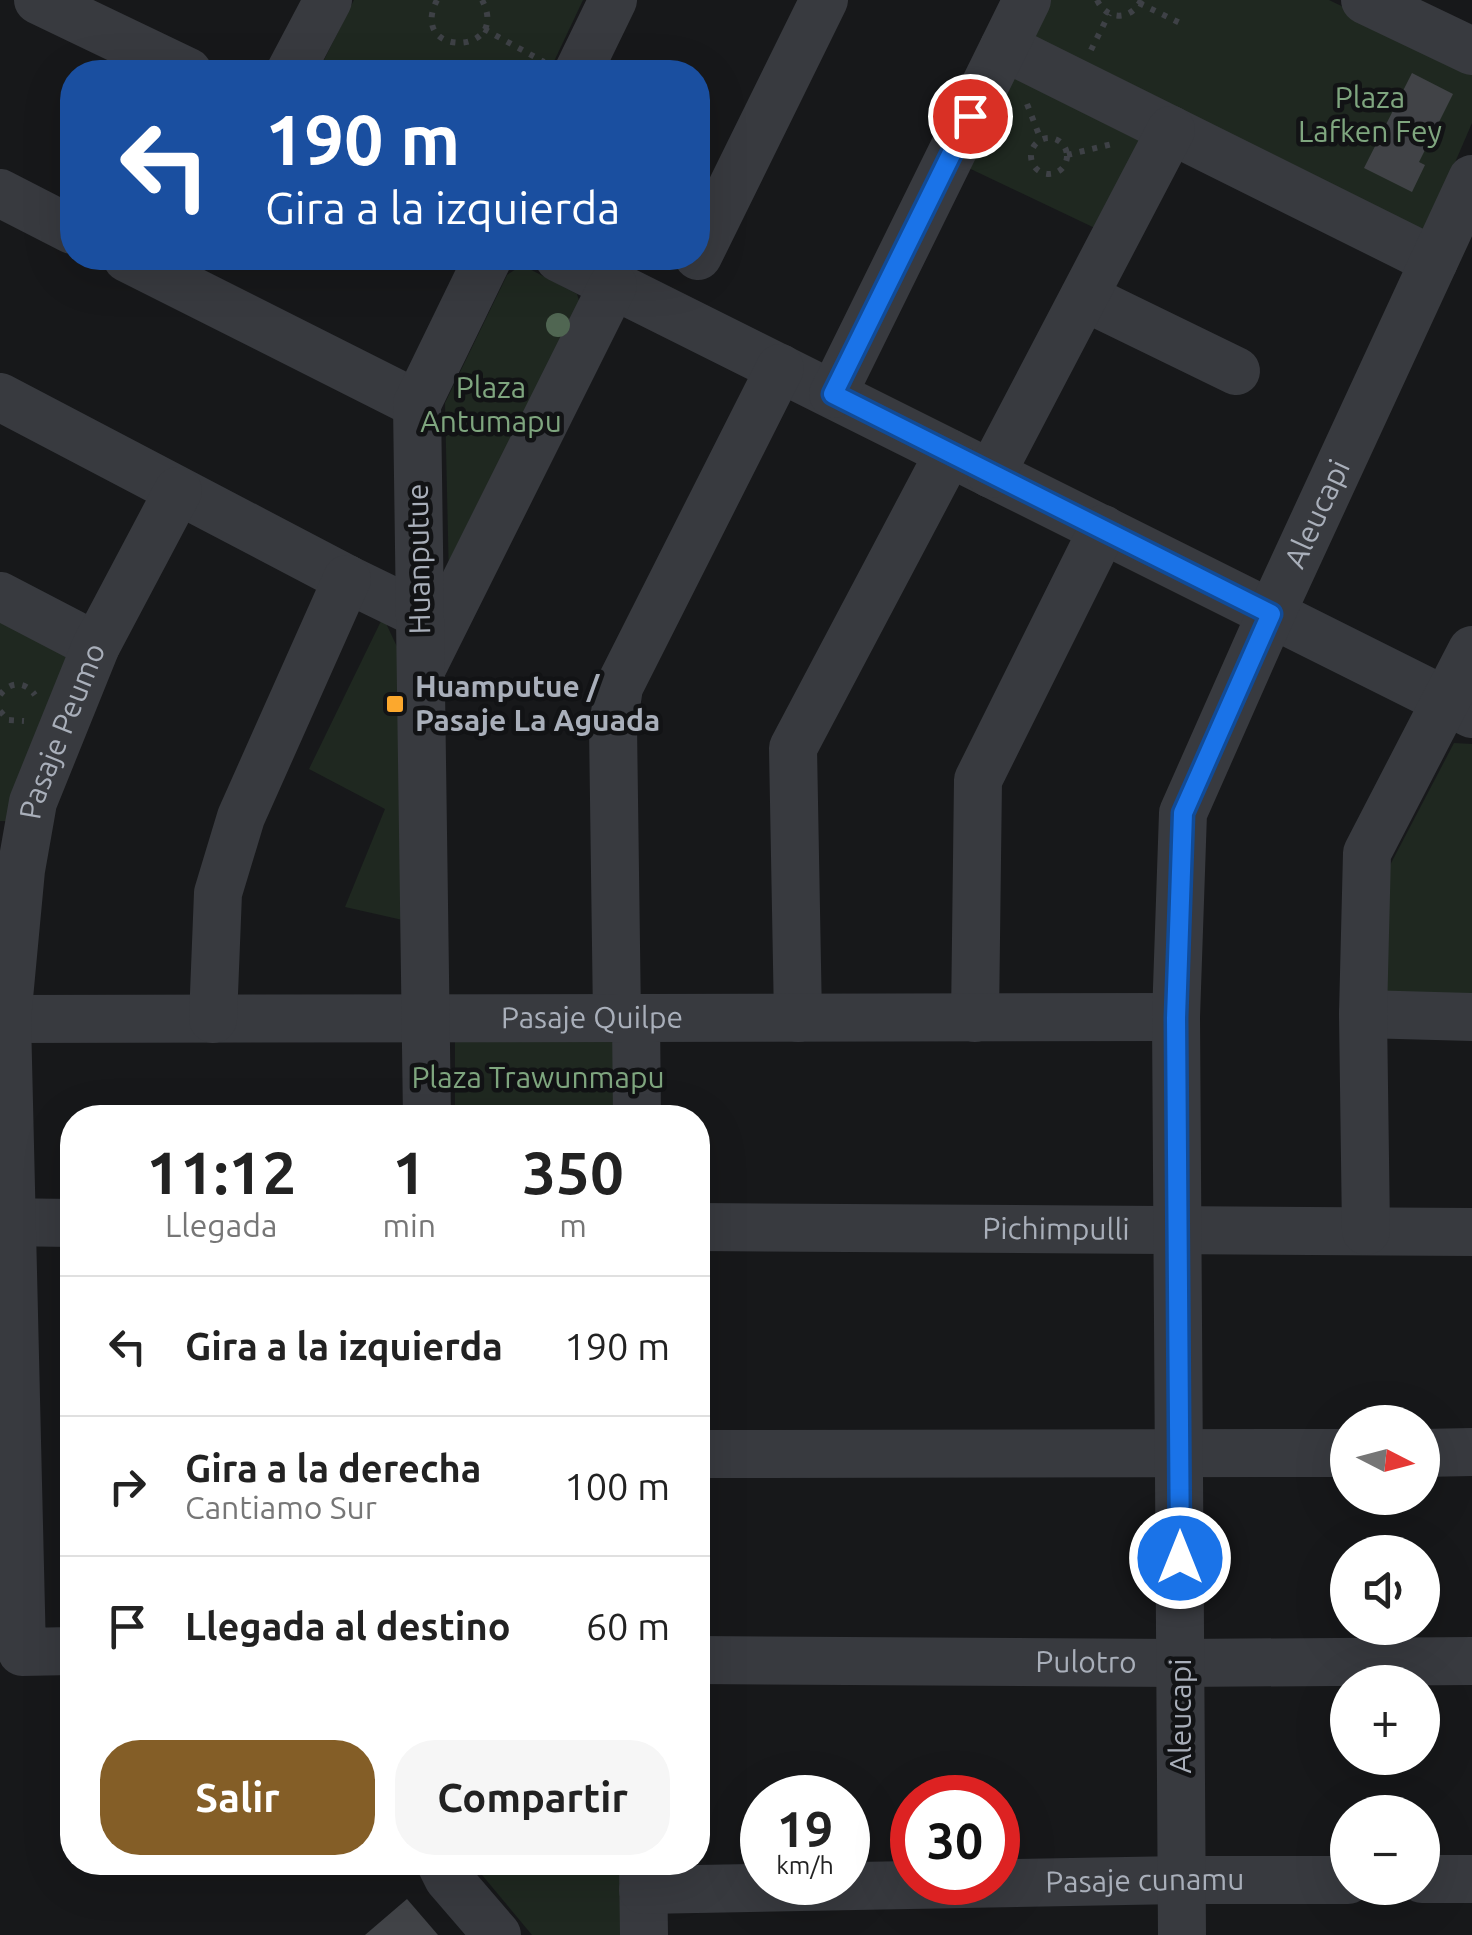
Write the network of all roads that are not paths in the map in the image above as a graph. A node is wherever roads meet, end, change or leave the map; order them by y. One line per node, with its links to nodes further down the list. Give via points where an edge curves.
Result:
1 (38, 0): 9 (street)
2 (328, 0): 10 (street)
3 (613, 0): 11 (street)
4 (824, 0): 16 (street)
5 (1028, 0): 7 (street)
6 (1365, 0): 8 (street)
7 (1004, 47): 12 (street); 27 (street)
8 (1472, 51)
9 (163, 60)
10 (296, 60)
11 (568, 60)
12 (1171, 130): 17 (street); 23 (street)
13 (1472, 180): 17 (street, Aleucapi)
14 (0, 193): 15 (street)
15 (60, 224)
16 (710, 231)
17 (1434, 262): 37 (street, Aleucapi)
18 (151, 270): 29 (street)
19 (482, 270): 29 (street, Huanputue)
20 (584, 270): 22 (street)
21 (691, 270): 24 (street)
22 (613, 284): 24 (street); 40 (street)
23 (1084, 296): 26 (street); 31 (street)
24 (670, 312): 25 (street)
25 (780, 368): 27 (street); 45 (street, via 619,687 613,726)
26 (1236, 371)
27 (833, 394): 30 (street)
28 (0, 397): 32 (street)
29 (417, 404): 36 (street, Huanputue)
30 (949, 452): 31 (street); 46 (street, via 793,748)
31 (991, 474): 33 (street)
32 (178, 490): 34 (street); 38 (street, Pasaje Peumo)
33 (1102, 529): 37 (street); 47 (street, via 978,780)
34 (347, 579): 36 (street); 50 (street, via 241,817 218,892)
35 (0, 596): 38 (street)
36 (419, 614): 40 (street, Huanputue)
37 (1271, 614): 41 (street); 48 (street, Aleucapi, via 1183,813)
38 (96, 646): 49 (street, Pasaje Peumo, via 32,802)
39 (1472, 650): 41 (street)
40 (420, 672): 44 (street, Huanputue)
41 (1459, 708): 42 (street, via 1367,854)
42 (1363, 1014): 43 (street); 57 (street)
43 (1472, 1017)
44 (425, 1018): 45 (street, Pasaje Quilpe); 50 (street, Pasaje Quilpe); 51 (street, Huanputue)
45 (626, 1018): 46 (street, Pasaje Quilpe); 52 (street)
46 (798, 1018): 47 (street, Pasaje Quilpe)
47 (975, 1018): 48 (street, Pasaje Quilpe)
48 (1176, 1018): 56 (street, Aleucapi)
49 (8, 1019): 50 (street, Pasaje Quilpe); 53 (street, Pasaje Peumo)
50 (213, 1019)
51 (427, 1105)
52 (635, 1105)
53 (6, 1222): 54 (street); 64 (street, Pasaje Peumo, via 22,1652)
54 (60, 1223)
55 (710, 1227): 56 (street, Pichimpulli)
56 (1177, 1230): 57 (street, Pichimpulli); 63 (street, Aleucapi)
57 (1366, 1231): 58 (street, Pichimpulli)
58 (1472, 1232)
59 (1440, 1452): 60 (street)
60 (1472, 1452)
61 (1330, 1453): 63 (street)
62 (710, 1454): 63 (street)
63 (1179, 1454): 67 (street, Aleucapi)
64 (60, 1651)
65 (710, 1660): 67 (street, Pulotro)
66 (1472, 1661): 67 (street, Pulotro)
67 (1180, 1663): 70 (street, Aleucapi)
68 (446, 1875): 74 (street)
69 (1472, 1879): 72 (street)
70 (1182, 1880): 71 (street, Pasaje cunamu); 73 (street, Pasaje cunamu); 75 (street, Aleucapi)
71 (1330, 1880)
72 (1440, 1880)
73 (643, 1896)
74 (496, 1935)
75 (1182, 1935)

